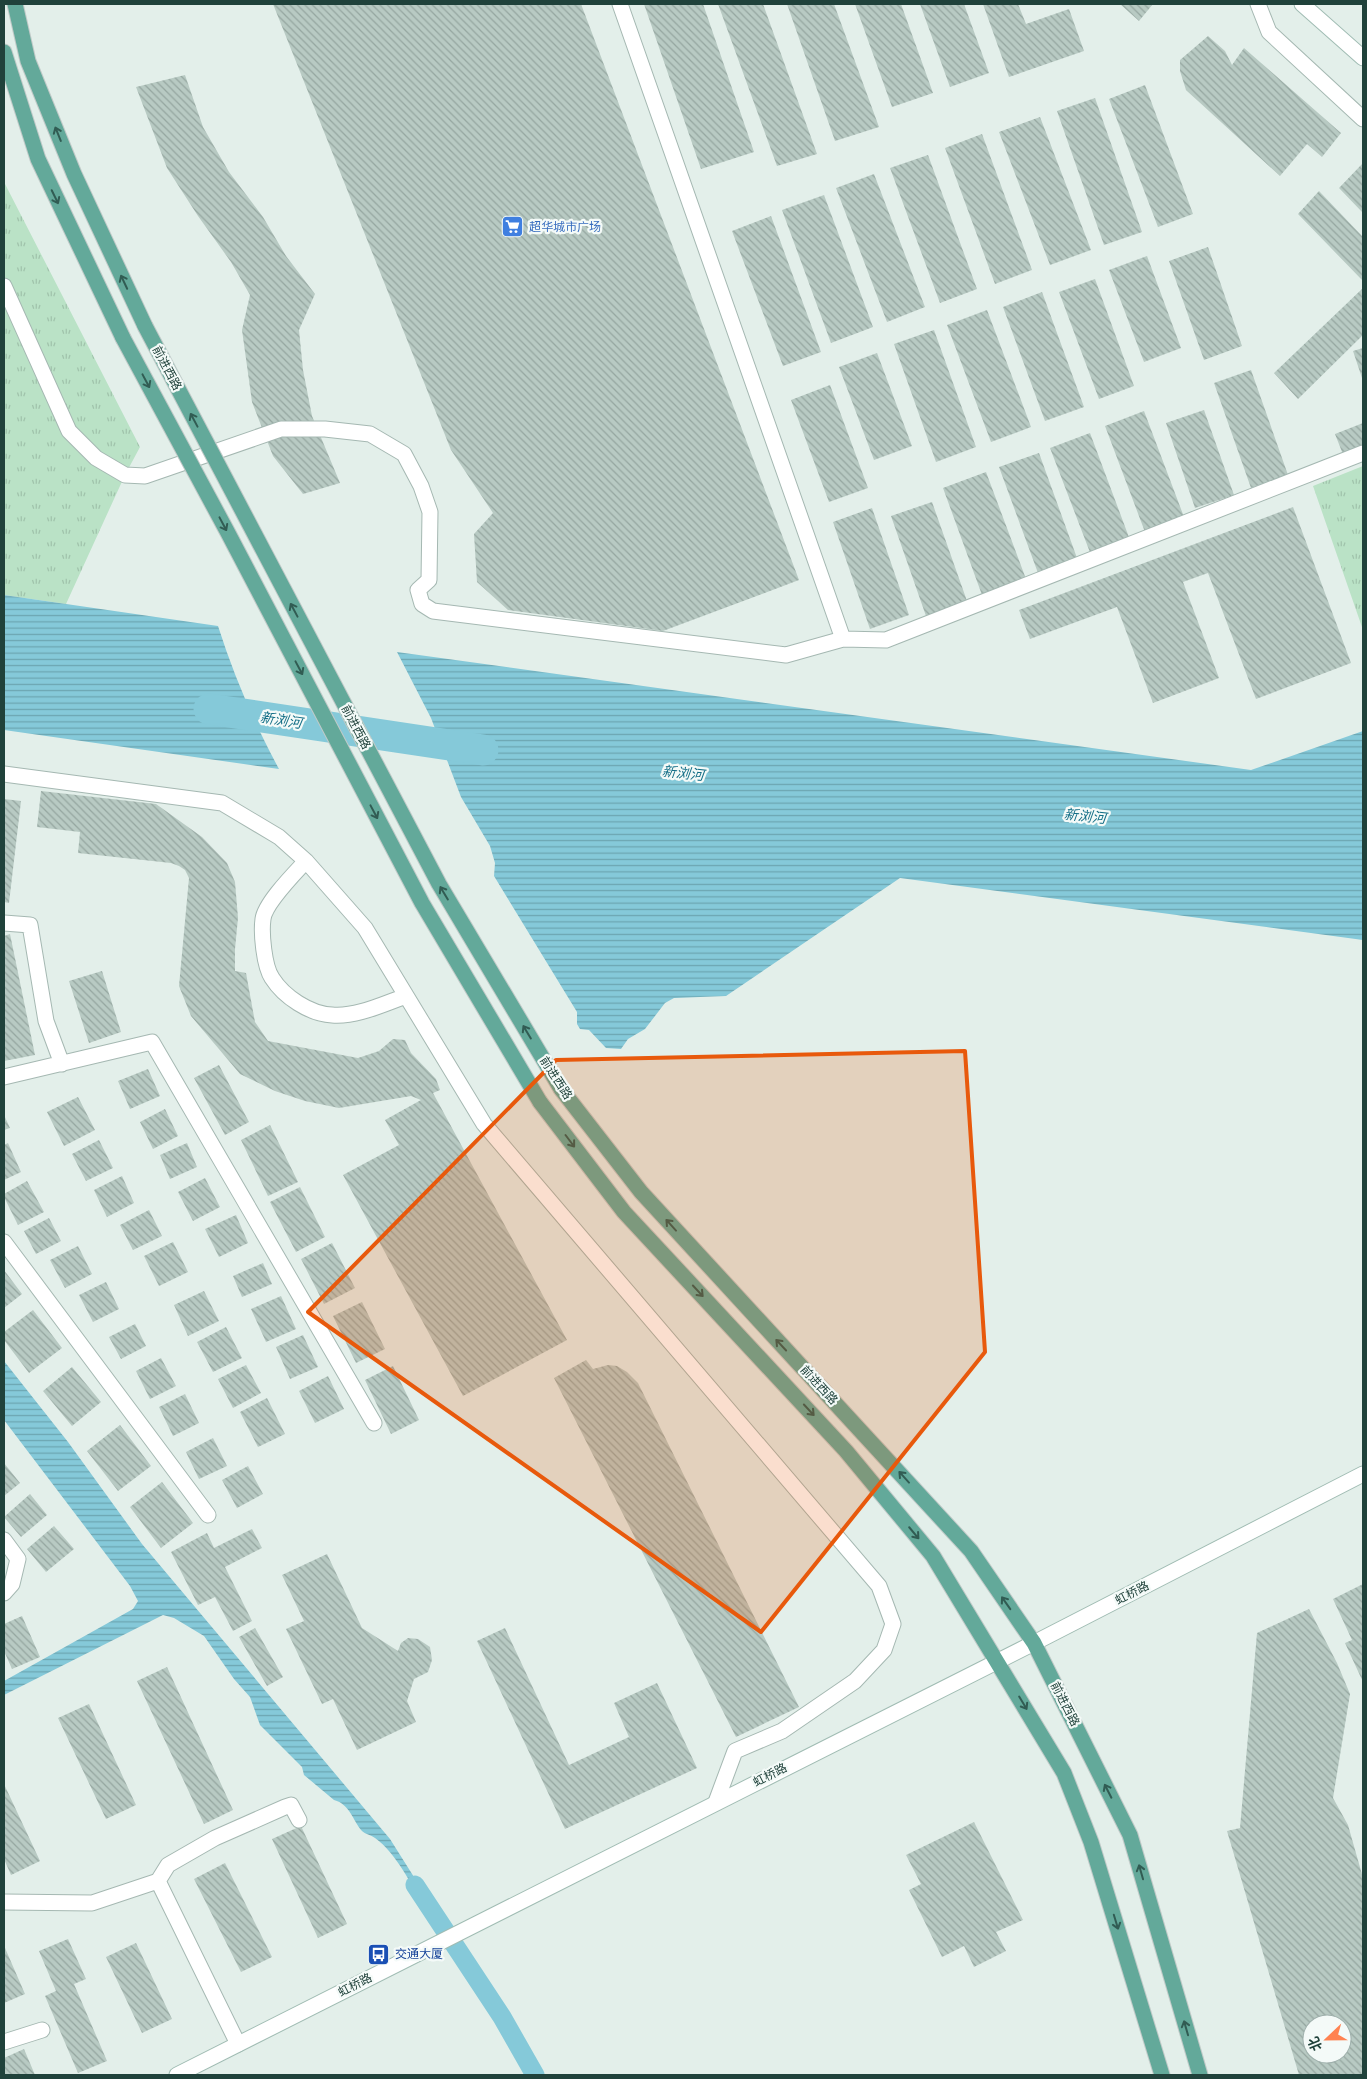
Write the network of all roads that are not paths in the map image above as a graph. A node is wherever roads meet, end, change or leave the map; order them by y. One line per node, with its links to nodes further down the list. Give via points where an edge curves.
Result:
1 (15, 4): 23 (main road, 前进西路, one-way to 1, bridge, via 970,1552 641,1192 561,1089 439,884 145,326 74,174 28,61)
2 (620, 4): 10 (street)
3 (1258, 4): 7 (street, via 1269,32)
4 (1302, 4): 6 (street)
5 (4, 52): 24 (main road, 前进西路, one-way to 24, bridge, via 38,160 123,338 422,903 540,1102 624,1212 846,1451 933,1556)
6 (1363, 58)
7 (1363, 119)
8 (4, 286): 10 (street, via 69,431 96,458 125,475 145,476 281,429 370,434 404,454 430,512 429,580 418,590 422,604 433,611 786,655)
9 (1363, 453): 10 (street, via 886,640)
10 (843, 639)
11 (4, 774): 12 (street, via 222,803 279,837)
12 (306, 861): 14 (street, via 365,928); 14 (street, via 281,887 263,917 264,949 271,978 288,996 306,1008 332,1015 364,1011)
13 (4, 923): 15 (street, via 30,926 46,1021)
14 (406, 996): 25 (street, via 484,1124 879,1586 893,1624 884,1650 855,1681 782,1731 735,1751)
15 (62, 1064): 16 (street); 18 (street, via 152,1042)
16 (4, 1078)
17 (4, 1242): 20 (street)
18 (374, 1423)
19 (1363, 1474): 23 (street, 虹桥路)
20 (208, 1515)
21 (4, 1540): 22 (street, via 18,1559 12,1584)
22 (4, 1593)
23 (1034, 1643): 24 (street, 虹桥路); 34 (main road, 前进西路, one-way to 23, via 1130,1834)
24 (998, 1661): 25 (street, 虹桥路); 33 (main road, 前进西路, one-way to 33, via 1068,1782 1092,1842)
25 (716, 1802): 31 (street, 虹桥路)
26 (300, 1820): 27 (street, via 291,1805 285,1807 215,1838 168,1865)
27 (158, 1881): 28 (street, via 92,1903); 31 (street)
28 (4, 1902)
29 (42, 2030): 30 (street)
30 (4, 2042)
31 (238, 2044): 32 (street, 虹桥路)
32 (177, 2075)
33 (1162, 2075)
34 (1200, 2075)

